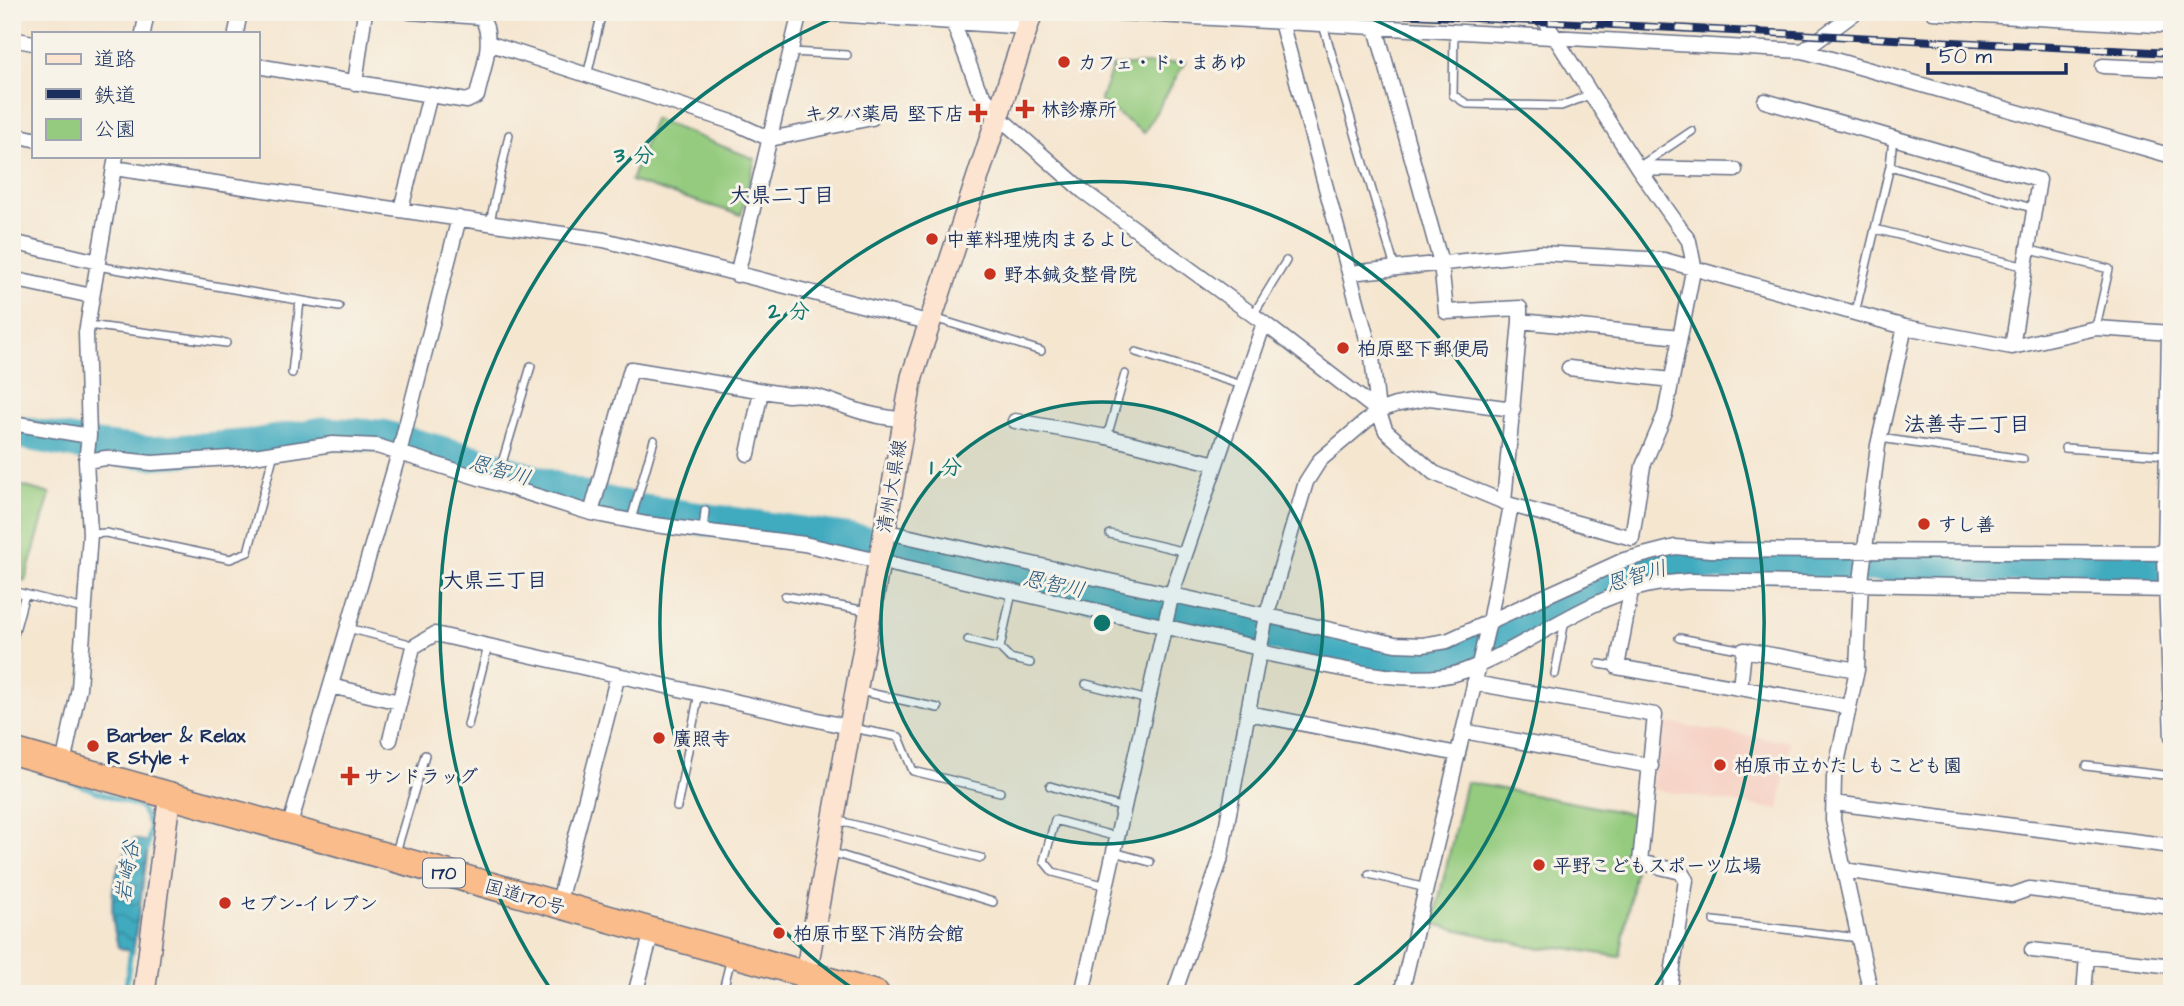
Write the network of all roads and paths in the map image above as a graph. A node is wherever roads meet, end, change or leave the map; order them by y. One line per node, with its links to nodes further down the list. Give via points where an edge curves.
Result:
1 (147, 12): 18 (street)
2 (240, 12): 19 (street)
3 (365, 12): 32 (street)
4 (410, 12): 24 (street, via 481,17 488,27)
5 (602, 12): 31 (lane)
6 (802, 12): 13 (street); 26 (street)
7 (1103, 12): 14 (street)
8 (1539, 12): 21 (street)
9 (1856, 12): 25 (street)
10 (1933, 12): 11 (street)
11 (1949, 13): 16 (street)
12 (1030, 20): 13 (street); 36 (main road, 清州大県線)
13 (953, 22): 36 (street, via 978,88)
14 (1281, 22): 15 (street); 62 (street)
15 (1323, 25): 17 (street); 60 (lane)
16 (2172, 26)
17 (1376, 28): 20 (street); 57 (street)
18 (143, 32)
19 (236, 32)
20 (1454, 33): 21 (street); 33 (lane, via 1453,95 1467,104 1561,106)
21 (1559, 38): 25 (street); 33 (street)
22 (12, 39): 23 (street)
23 (32, 43)
24 (488, 43): 31 (street); 34 (street, via 477,96 467,101)
25 (1803, 51): 44 (street)
26 (791, 52): 27 (lane); 43 (street)
27 (847, 55)
28 (259, 66): 32 (street)
29 (2103, 66): 30 (street)
30 (2172, 69)
31 (587, 78): 43 (street, via 735,123)
32 (355, 83): 34 (street)
33 (1592, 94): 47 (street)
34 (430, 95): 49 (street)
35 (1765, 101): 41 (street)
36 (999, 117): 69 (main road, 清州大県線); 70 (street, via 1083,191)
37 (872, 118): 43 (street)
38 (1692, 131): 47 (lane)
39 (12, 134): 42 (street)
40 (509, 135): 52 (lane)
41 (1893, 138): 46 (lane); 50 (street, via 2039,180)
42 (32, 139)
43 (770, 139): 63 (street)
44 (2172, 156)
45 (113, 159): 49 (street); 58 (street)
46 (1890, 166): 50 (lane); 53 (lane)
47 (1638, 168): 48 (street); 59 (street, via 1689,241)
48 (1735, 170)
49 (401, 209): 51 (street)
50 (2036, 209): 55 (street)
51 (459, 218): 52 (street); 96 (street)
52 (490, 222): 63 (street, via 604,240)
53 (1875, 229): 61 (lane); 68 (lane)
54 (12, 242): 58 (street)
55 (2030, 250): 61 (street); 74 (lane, via 2109,269)
56 (1286, 261): 70 (lane)
57 (1441, 263): 59 (street, via 1540,253); 60 (street); 71 (street, via 1446,312 1520,308)
58 (98, 264): 65 (street); 66 (lane)
59 (1694, 266): 68 (street); 76 (street)
60 (1395, 268): 62 (street)
61 (2026, 268): 78 (street)
62 (1350, 273): 89 (street, via 1372,357)
63 (737, 275): 69 (street)
64 (12, 279): 65 (street)
65 (92, 296): 72 (street)
66 (300, 301): 67 (lane); 83 (lane)
67 (339, 307)
68 (1855, 313): 73 (street)
69 (929, 319): 79 (lane); 90 (main road, 清州大県線)
70 (1258, 319): 86 (street); 89 (street)
71 (1520, 321): 76 (street); 88 (street)
72 (87, 324): 77 (lane); 97 (street)
73 (1905, 327): 78 (street); 94 (street)
74 (2096, 328): 75 (street); 78 (street)
75 (2170, 333): 99 (street)
76 (1680, 337): 85 (street)
77 (226, 343)
78 (2012, 347)
79 (1041, 351)
80 (1136, 352): 86 (lane)
81 (531, 366): 104 (lane)
82 (1569, 368): 85 (street)
83 (292, 373)
84 (1125, 374): 93 (lane)
85 (1671, 380): 113 (street, via 1665,414 1643,466)
86 (1242, 385): 103 (street)
87 (761, 391): 90 (street, via 835,401 871,415); 101 (street); 106 (street, via 631,369)
88 (1513, 409): 89 (street, via 1430,398); 105 (street)
89 (1378, 411): 105 (street, via 1386,431 1434,473); 129 (street, via 1320,460 1306,482)
90 (904, 420): 110 (main road, 清州大県線)
91 (1015, 421): 93 (street)
92 (12, 423): 97 (street)
93 (1107, 437): 103 (street)
94 (1880, 438): 102 (lane); 116 (street)
95 (654, 440): 108 (lane)
96 (401, 447): 100 (street, via 333,444); 104 (street); 133 (street)
97 (87, 448): 100 (street, via 106,458 152,463); 111 (street)
98 (2065, 448): 99 (lane)
99 (2168, 451): 117 (street)
100 (274, 453): 111 (lane, via 248,552 230,559 106,533)
101 (748, 454)
102 (2023, 459)
103 (1216, 464): 114 (street)
104 (497, 481): 106 (street)
105 (1508, 503): 113 (street); 132 (street)
106 (593, 505): 108 (street)
107 (705, 511): 109 (lane)
108 (631, 519): 109 (street)
109 (703, 531): 118 (street)
110 (883, 532): 118 (main road, 清州大県線); 126 (street)
111 (90, 534): 127 (street)
112 (1110, 534): 114 (lane)
113 (1632, 538): 115 (street)
114 (1186, 552): 126 (street)
115 (1653, 553): 116 (street, via 1675,547); 132 (street, via 1623,560 1564,585)
116 (1865, 554): 117 (street); 119 (street)
117 (2167, 555): 120 (street)
118 (879, 559): 123 (street); 128 (main road, 清州大県線)
119 (1861, 584): 120 (street); 122 (street, via 1689,581); 146 (street)
120 (2167, 588): 163 (street)
121 (12, 591): 124 (lane)
122 (1631, 591): 130 (street); 145 (street)
123 (1012, 592): 131 (street); 139 (lane)
124 (26, 594): 127 (lane); 136 (lane)
125 (785, 596): 128 (lane)
126 (1171, 596): 129 (street); 131 (street)
127 (84, 609): 168 (street, via 79,688)
128 (869, 611): 153 (main road, 清州大県線)
129 (1266, 618): 132 (street, via 1395,644 1447,641); 140 (street)
130 (1565, 620): 142 (street); 147 (lane)
131 (1165, 626): 140 (street); 155 (street)
132 (1488, 627): 142 (street)
133 (348, 628): 137 (lane); 151 (street)
134 (1679, 638): 141 (lane)
135 (968, 640): 139 (lane)
136 (12, 642)
137 (406, 643)
138 (488, 646): 148 (street); 156 (street, via 435,634 413,647); 160 (lane)
139 (1000, 648): 143 (lane, via 1010,658)
140 (1259, 648): 142 (street, via 1403,678 1463,672); 159 (street)
141 (1744, 650): 146 (street); 152 (street)
142 (1480, 659): 149 (street)
143 (1030, 663)
144 (1599, 664): 145 (lane)
145 (1617, 667): 152 (street)
146 (1857, 670): 157 (street)
147 (1555, 674)
148 (618, 675): 154 (street); 192 (street)
149 (1474, 683): 162 (street); 169 (street, via 1655,715)
150 (1086, 684): 155 (lane)
151 (331, 686): 156 (street); 179 (street)
152 (1740, 688): 157 (street)
153 (856, 690): 158 (lane); 161 (main road, 清州大県線)
154 (699, 693): 161 (street); 176 (lane)
155 (1148, 700): 177 (street)
156 (399, 702): 164 (street)
157 (1849, 707): 175 (street, via 1834,776)
158 (938, 708)
159 (1248, 713): 166 (street); 208 (street, via 1220,861)
160 (468, 724)
161 (849, 727): 173 (lane, via 900,737 913,771); 178 (main road, 清州大県線)
162 (1464, 731): 166 (street); 169 (street)
163 (2172, 737)
164 (390, 740)
165 (12, 751): 168 (highway, 国道170号 / 170)
166 (1458, 754): 190 (street)
167 (425, 755): 184 (lane)
168 (63, 764): 174 (highway, 国道170号 / 170)
169 (1651, 765): 209 (street, via 1640,862 1681,872 1686,880)
170 (2086, 766): 171 (lane)
171 (2172, 776)
172 (1050, 786): 177 (lane)
173 (1000, 792)
174 (170, 793): 179 (highway, 国道170号 / 170); 203 (main road)
175 (1834, 803): 181 (street); 187 (street)
176 (677, 807)
177 (1124, 808): 180 (street)
178 (833, 819): 182 (main road, 清州大県線); 185 (lane)
179 (289, 828): 184 (highway, 国道170号 / 170)
180 (1117, 837): 183 (street); 189 (lane, via 1055,820 1044,861 1053,872)
181 (2172, 846)
182 (828, 852): 191 (lane); 201 (main road, 清州大県線)
183 (1114, 852): 186 (lane); 189 (street)
184 (394, 858): 192 (highway, 国道170号 / 170)
185 (981, 858)
186 (1150, 862)
187 (1844, 870): 193 (street, via 2012,895 2029,889); 196 (street)
188 (1369, 874): 190 (lane)
189 (1107, 886): 207 (street)
190 (1426, 888): 202 (street)
191 (993, 902)
192 (558, 905): 195 (highway, 国道170号 / 170)
193 (2172, 907)
194 (1714, 921): 196 (lane)
195 (652, 932): 198 (highway, 国道170号 / 170); 204 (street)
196 (1859, 939): 210 (street)
197 (2032, 950): 199 (street)
198 (732, 954): 201 (highway, 国道170号 / 170); 205 (lane)
199 (2087, 956): 200 (street); 211 (street)
200 (2172, 966)
201 (804, 984): 206 (highway, 国道170号 / 170)
202 (1404, 993)
203 (144, 994)
204 (635, 994)
205 (722, 994)
206 (876, 994)
207 (1082, 994)
208 (1174, 994)
209 (1669, 994)
210 (1871, 994)
211 (2084, 994)

